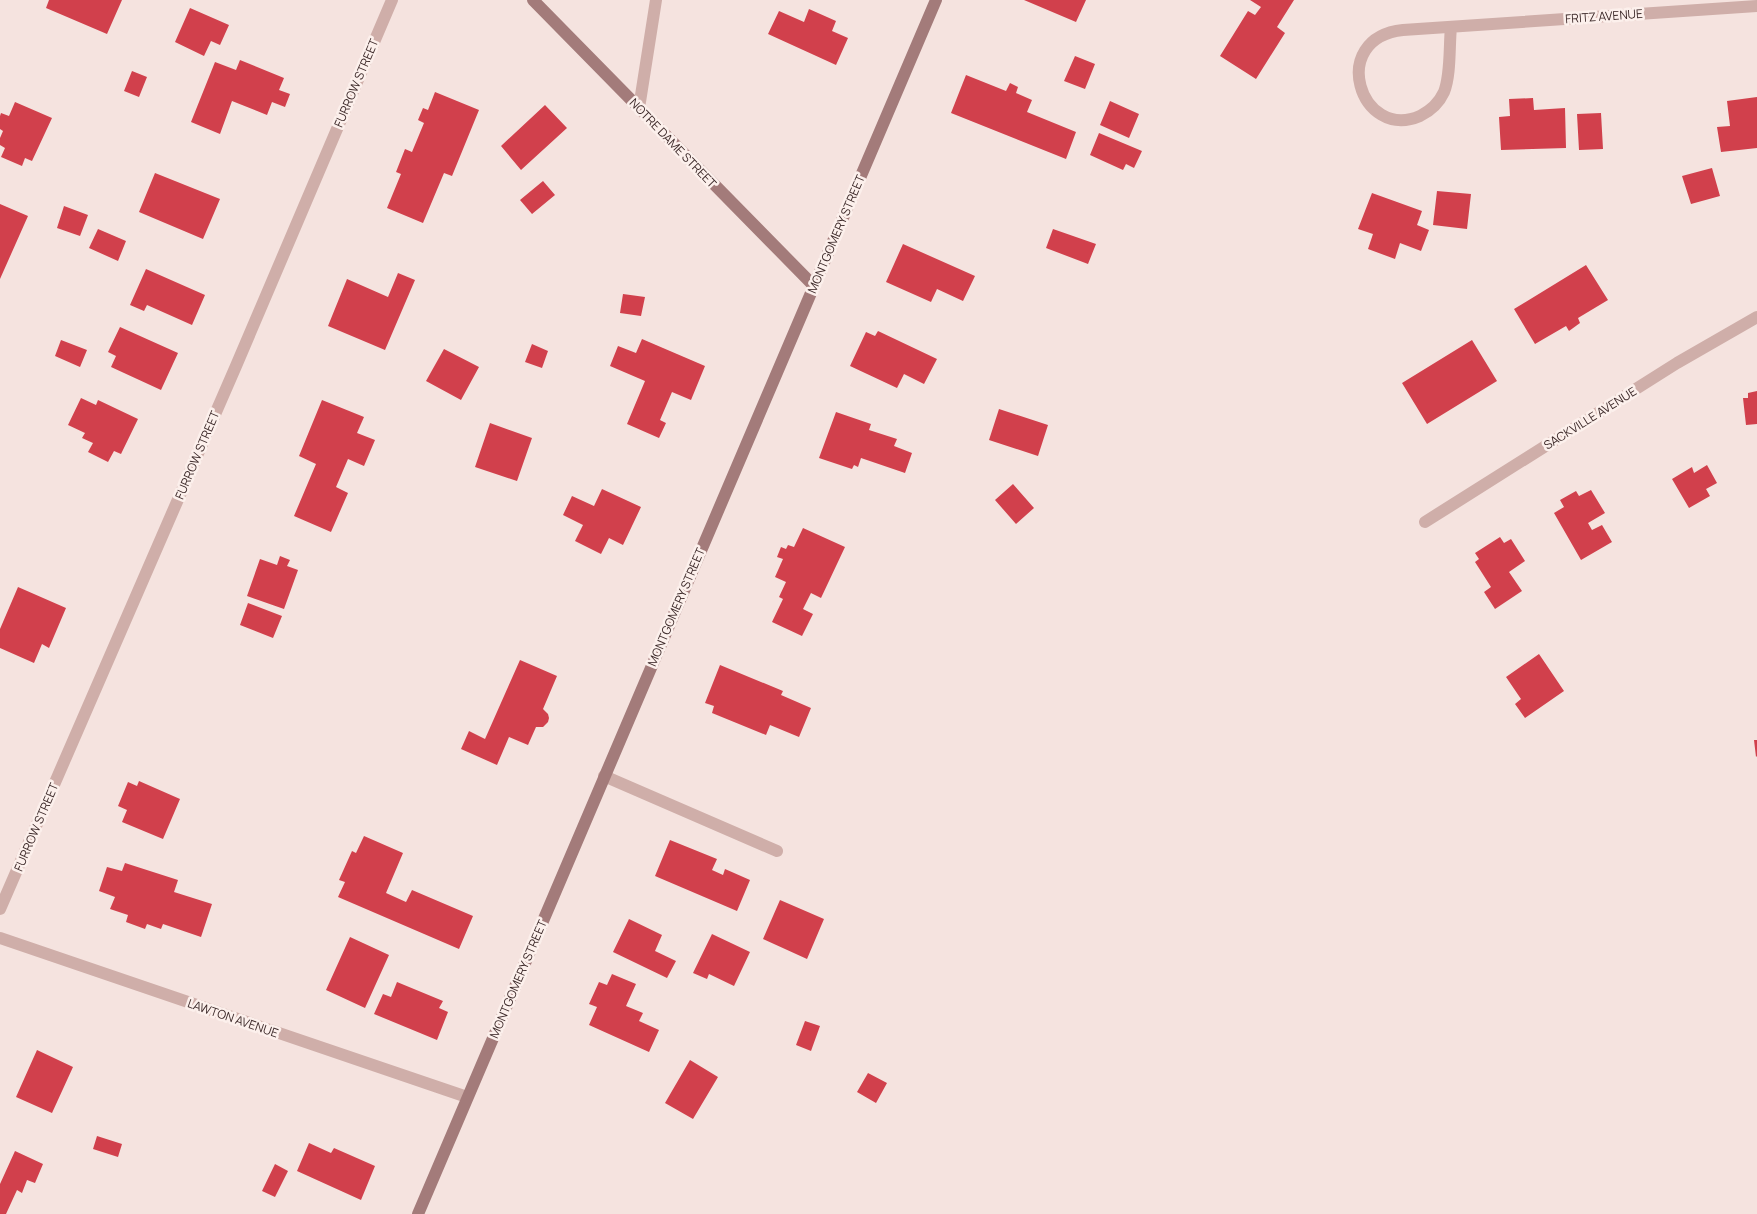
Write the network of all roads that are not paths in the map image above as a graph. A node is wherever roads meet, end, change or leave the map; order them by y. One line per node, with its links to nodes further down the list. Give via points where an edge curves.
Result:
1 (392, 0): 13 (street, FURROW STREET)
2 (533, 0): 7 (main road, NOTRE DAME STREET)
3 (656, 0): 7 (street)
4 (934, 1): 8 (main road, MONTGOMERY STREET)
5 (1757, 6): 6 (street, FRITZ AVENUE)
6 (1450, 27): 6 (street, FRITZ AVENUE, via 1446,83 1444,92 1432,108 1406,119 1387,116 1371,106 1360,90 1358,70 1365,50 1392,31)
7 (639, 108): 8 (main road, NOTRE DAME STREET)
8 (814, 286): 11 (main road, MONTGOMERY STREET)
9 (1757, 317): 10 (street, SACKVILLE AVENUE, via 1677,362)
10 (1425, 522)
11 (604, 776): 12 (street); 15 (main road, MONTGOMERY STREET)
12 (778, 851)
13 (0, 909)
14 (0, 938): 15 (street, LAWTON AVENUE)
15 (467, 1097): 16 (main road, MONTGOMERY STREET)
16 (418, 1214)

